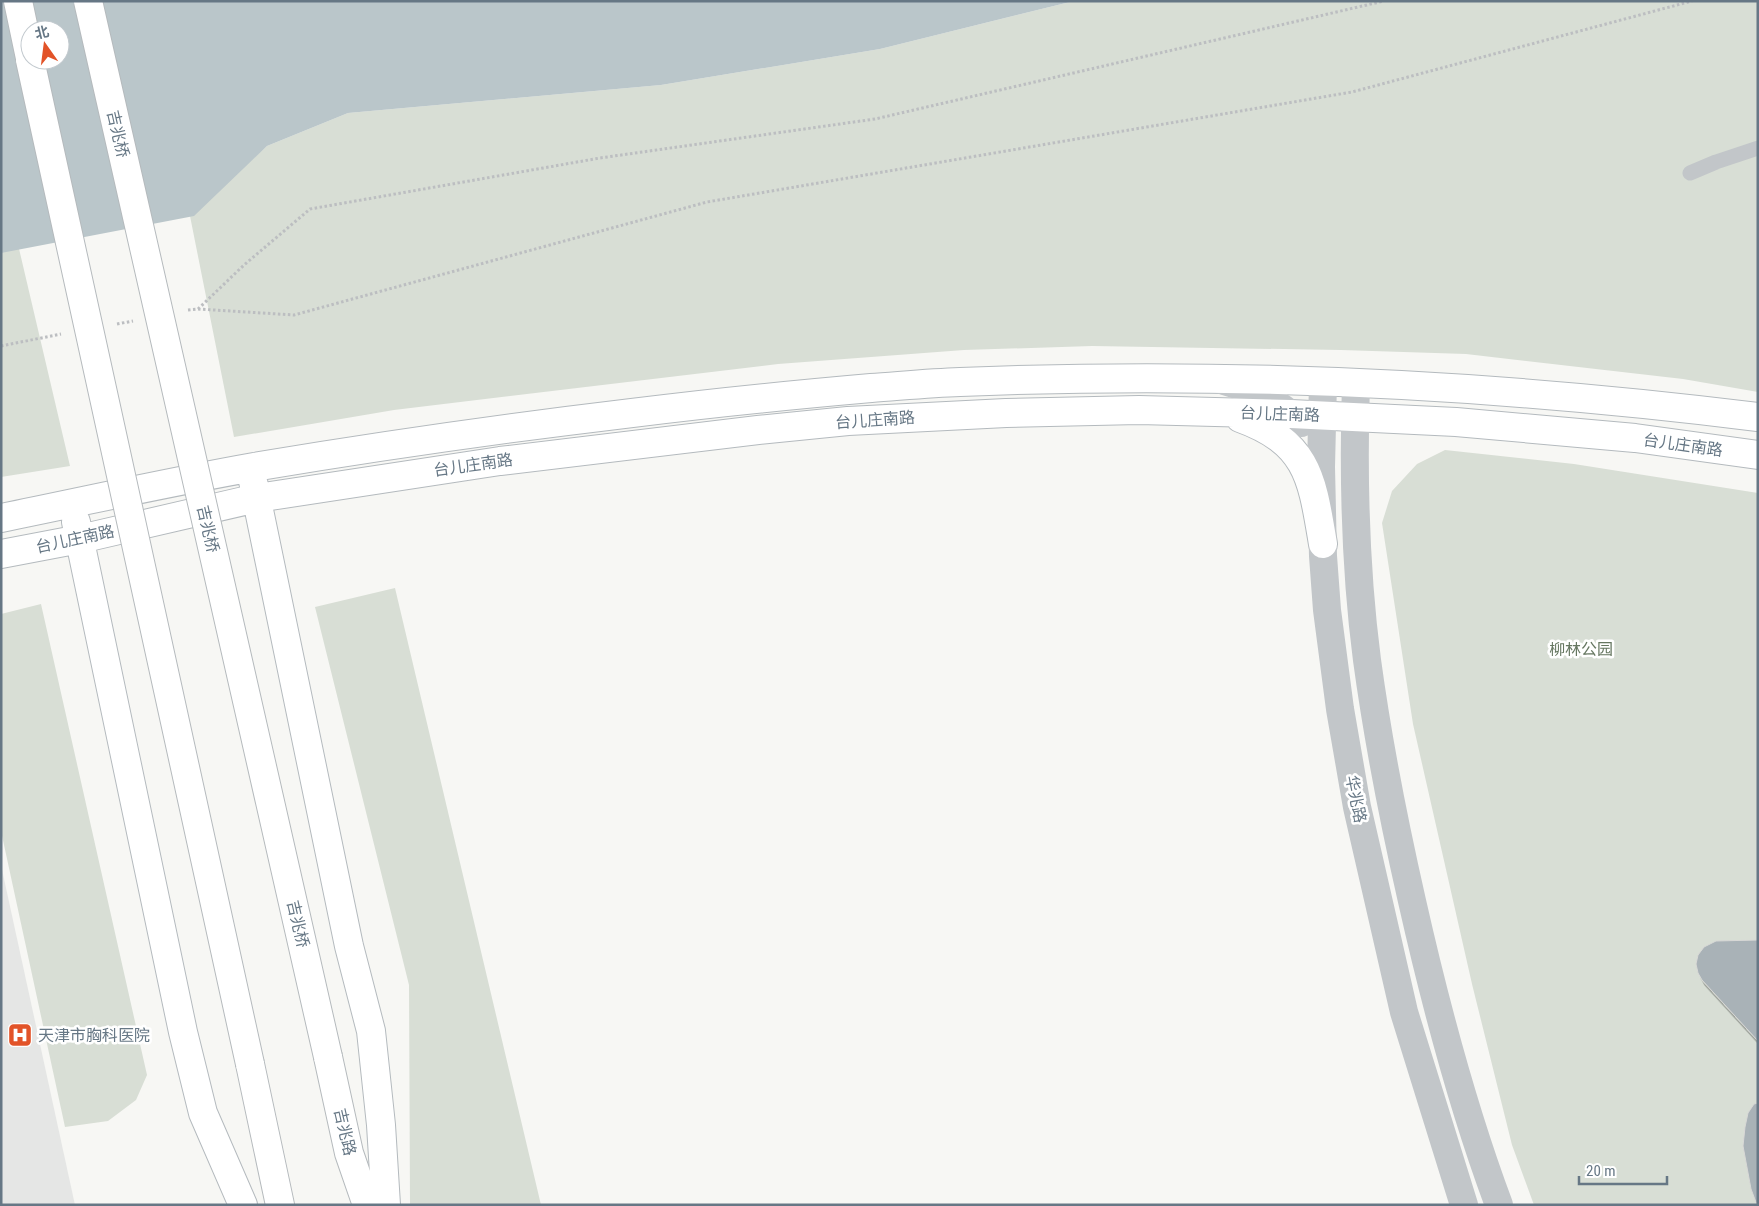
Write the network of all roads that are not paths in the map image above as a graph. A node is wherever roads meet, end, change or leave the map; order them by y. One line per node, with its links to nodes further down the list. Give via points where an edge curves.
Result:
1 (18, 1): 3 (main road)
2 (88, 1): 25 (main road, 吉兆桥, bridge)
3 (22, 20)
4 (32, 70): 27 (main road, bridge)
5 (1758, 148): 6 (lane)
6 (1690, 173)
7 (1216, 379): 8 (main road, 台儿庄南路); 11 (street, via 1254,390); 17 (main road, 台儿庄南路, via 956,382 838,391 546,423)
8 (1324, 382): 9 (main road, 台儿庄南路); 12 (street, 华兆路)
9 (1356, 383): 13 (street); 14 (main road, 台儿庄南路, via 1630,402)
10 (1214, 412): 11 (main road, 台儿庄南路); 18 (main road, 台儿庄南路, via 1034,412 848,421 500,461); 22 (main road, via 1259,424 1282,438 1291,448 1302,462 1310,481)
11 (1291, 414): 12 (main road, 台儿庄南路); 15 (street)
12 (1322, 415): 13 (main road, 台儿庄南路); 15 (street, 华兆路)
13 (1355, 416): 16 (main road, 台儿庄南路, via 1635,438); 23 (street)
14 (1758, 418)
15 (1322, 446): 22 (street, 华兆路); 23 (street, via 1339,485)
16 (1758, 455)
17 (250, 468): 18 (main road); 19 (main road, 台儿庄南路)
18 (257, 498): 21 (main road, 台儿庄南路); 29 (main road, via 349,946 371,1031)
19 (71, 504): 20 (main road, 台儿庄南路); 21 (main road)
20 (1, 518)
21 (80, 539): 24 (main road, 台儿庄南路); 26 (main road, via 183,1032 203,1113)
22 (1323, 544): 30 (street, 华兆路, via 1327,610 1359,816 1404,1012)
23 (1357, 553): 31 (street, via 1367,660 1404,865 1431,988)
24 (1, 554)
25 (328, 1057): 28 (main road, 吉兆路, via 349,1153)
26 (243, 1205)
27 (280, 1205)
28 (367, 1205)
29 (386, 1205)
30 (1464, 1205)
31 (1499, 1205)

